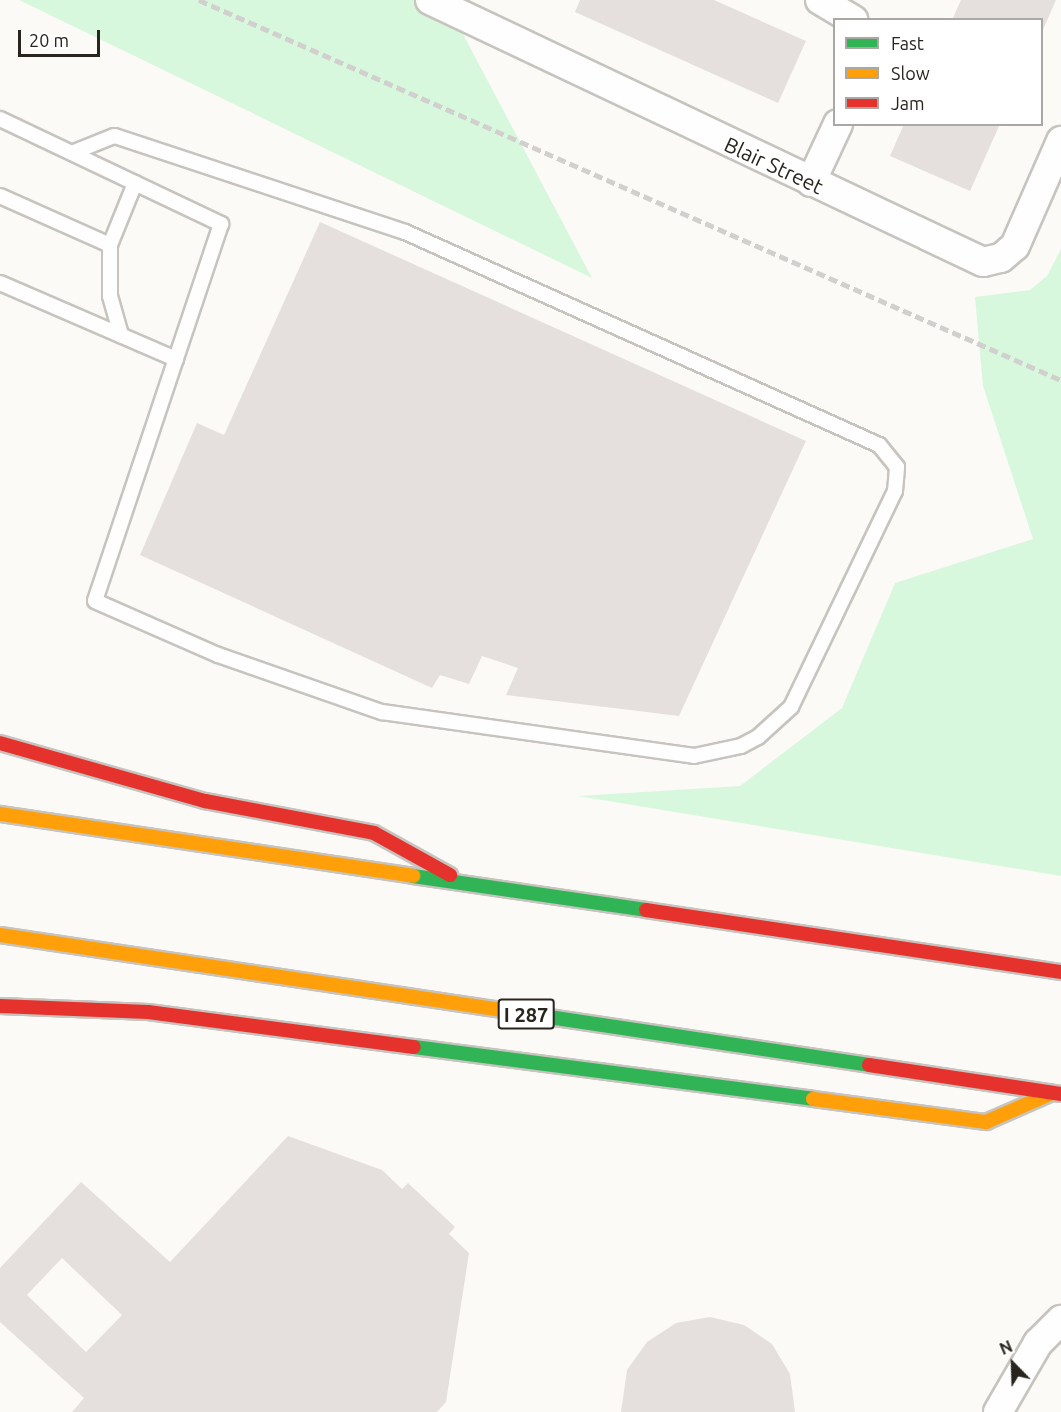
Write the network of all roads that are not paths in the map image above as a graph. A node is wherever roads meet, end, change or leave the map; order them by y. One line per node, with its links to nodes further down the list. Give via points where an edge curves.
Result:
1 (430, 0): 8 (street, Blair Street)
2 (819, 0): 3 (street)
3 (850, 18)
4 (0, 119): 7 (lane)
5 (837, 126): 8 (street)
6 (1061, 141): 8 (street, Blair Street, via 1015,246 1001,258 983,262)
7 (72, 153): 9 (lane); 14 (lane, via 114,136 405,232 879,445 897,467 898,480 791,707 758,737 741,746 694,756 382,712 218,655 95,601)
8 (812, 182)
9 (135, 183): 11 (lane); 14 (lane, via 221,224)
10 (0, 196): 11 (lane)
11 (110, 245): 13 (lane, via 110,296)
12 (0, 283): 13 (lane)
13 (121, 335): 14 (lane)
14 (176, 359)
15 (0, 743): 17 (highway, via 205,801 374,832)
16 (0, 814): 17 (highway)
17 (468, 885): 19 (highway)
18 (0, 935): 21 (highway, I 287)
19 (1061, 972)
20 (0, 1006): 21 (highway, via 148,1012 986,1122)
21 (1057, 1093)
22 (1061, 1320): 23 (street, via 1038,1342)
23 (998, 1412)

